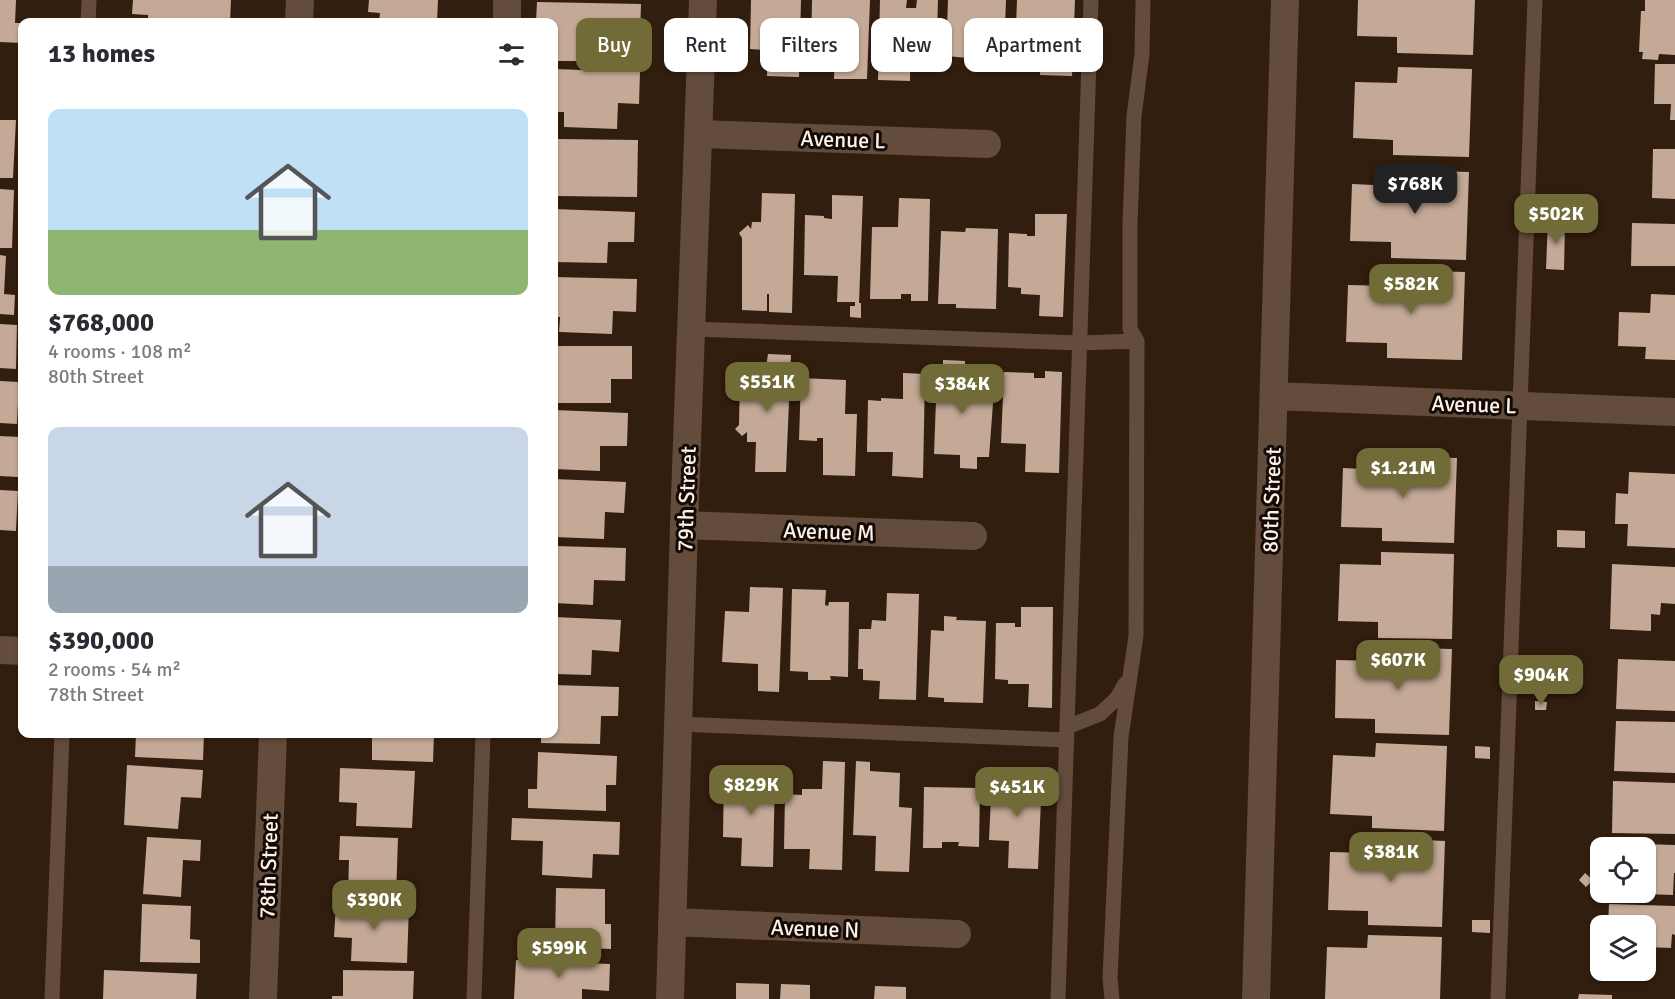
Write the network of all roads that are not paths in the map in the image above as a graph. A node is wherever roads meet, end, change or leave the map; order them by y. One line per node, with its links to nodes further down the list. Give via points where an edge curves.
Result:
1 (89, 0): 9 (lane)
2 (300, 0): 10 (street)
3 (507, 0): 11 (street)
4 (704, 0): 12 (street, 79th Street)
5 (1091, 0): 16 (lane)
6 (1143, 0): 15 (lane, via 1130,224 1130,329)
7 (1285, 0): 17 (street, 80th Street)
8 (1535, 0): 18 (lane)
9 (88, 18)
10 (299, 18)
11 (507, 18)
12 (699, 134): 13 (street, Avenue L); 14 (street, 79th Street)
13 (987, 144)
14 (692, 329): 16 (lane); 20 (street, 79th Street)
15 (1137, 341): 16 (lane); 24 (lane, via 1136,636)
16 (1080, 343): 26 (lane)
17 (1274, 396): 18 (street, Avenue L); 38 (street, 80th Street)
18 (1520, 405): 19 (street, Avenue L); 39 (lane)
19 (1675, 412)
20 (684, 525): 21 (street, Avenue M); 25 (street, 79th Street)
21 (973, 536)
22 (0, 650): 23 (street)
23 (18, 651)
24 (1130, 677): 26 (lane, via 1117,698 1100,714); 37 (lane, via 1121,737)
25 (678, 724): 26 (lane); 30 (street, 79th Street)
26 (1067, 734): 36 (lane)
27 (62, 738): 32 (lane)
28 (273, 738): 33 (street, 78th Street)
29 (483, 738): 34 (lane)
30 (672, 922): 31 (street, Avenue N); 35 (street, 79th Street)
31 (957, 934)
32 (52, 999)
33 (263, 999)
34 (474, 999)
35 (670, 999)
36 (1058, 999)
37 (1112, 999)
38 (1256, 999)
39 (1498, 999)

